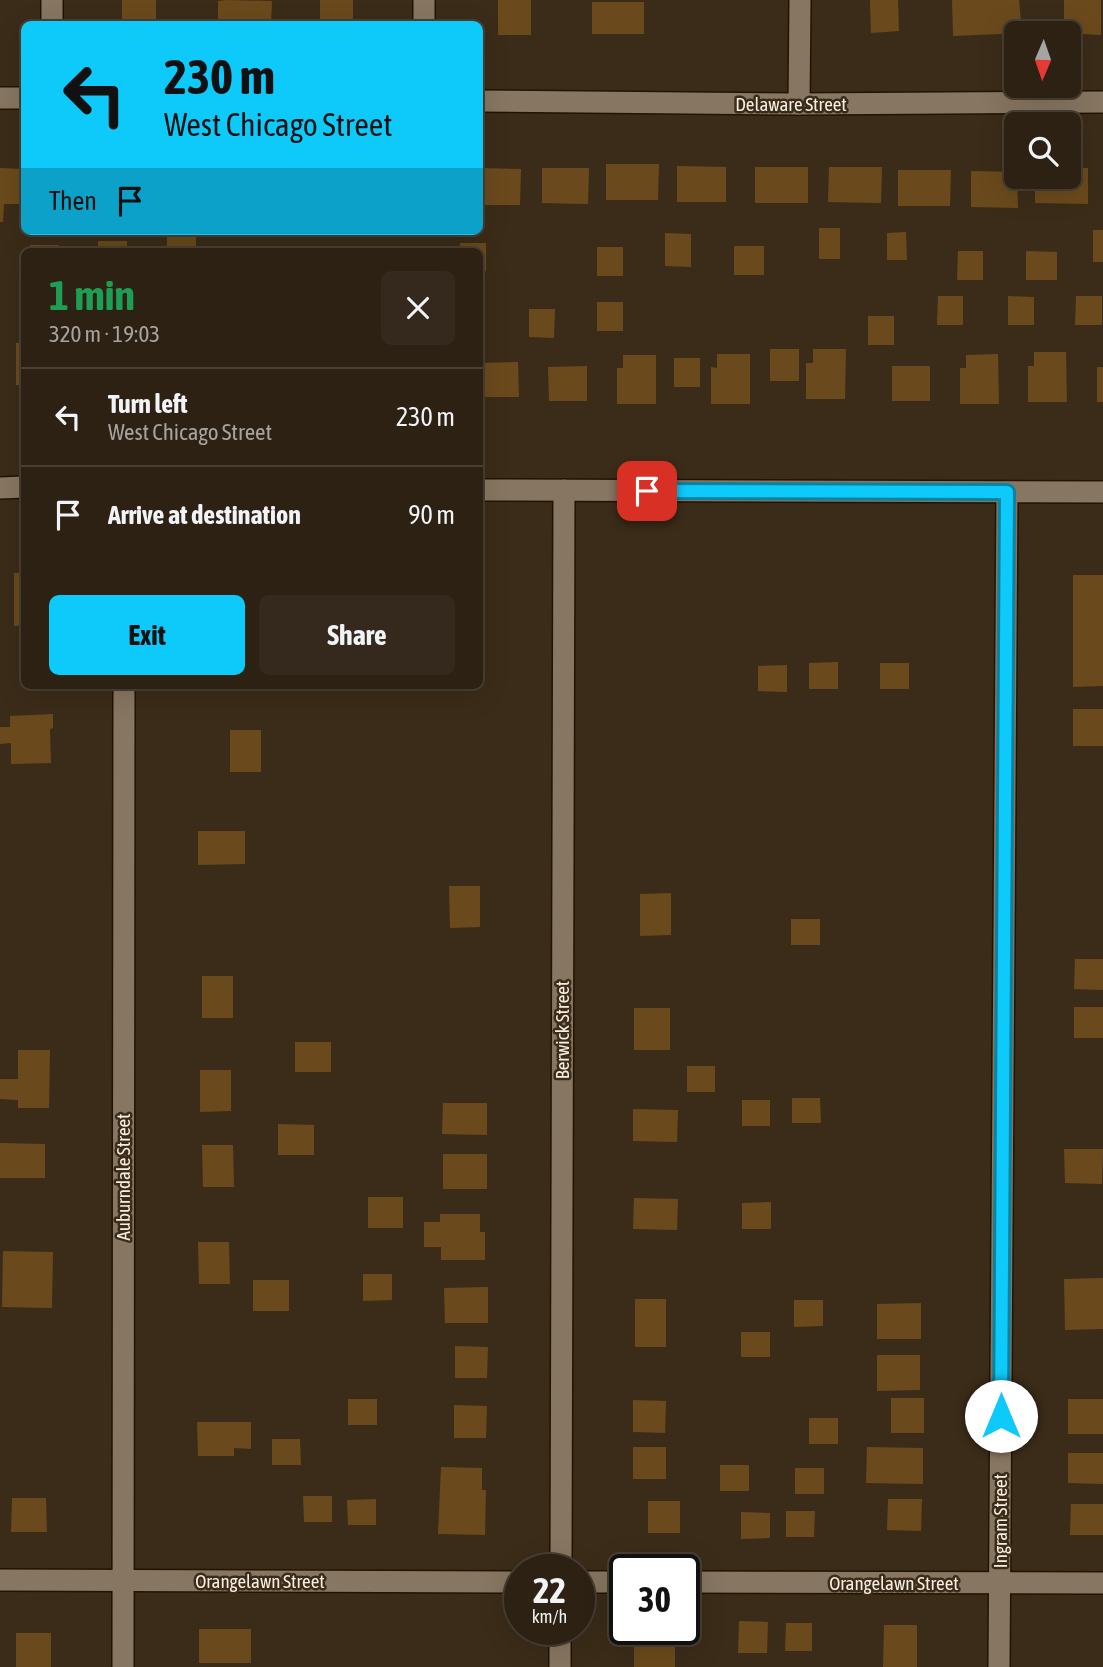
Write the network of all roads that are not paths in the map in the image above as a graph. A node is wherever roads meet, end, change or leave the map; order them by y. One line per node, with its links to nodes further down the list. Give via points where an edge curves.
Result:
1 (52, 0): 4 (street)
2 (424, 0): 5 (street)
3 (800, 0): 10 (street)
4 (52, 21)
5 (424, 21)
6 (0, 98): 7 (street)
7 (21, 98)
8 (483, 101): 10 (street, Delaware Street)
9 (1103, 102): 10 (street, Delaware Street)
10 (799, 104)
11 (0, 488): 12 (street)
12 (21, 488)
13 (483, 489): 14 (street)
14 (564, 490): 15 (street); 18 (street, Berwick Street)
15 (1007, 492): 16 (street); 24 (street, Ingram Street)
16 (1103, 492)
17 (124, 689): 20 (street, Auburndale Street)
18 (561, 1554)
19 (0, 1580): 20 (street, Orangelawn Street)
20 (122, 1580): 21 (street, Orangelawn Street); 26 (street, Auburndale Street)
21 (504, 1582)
22 (700, 1582): 24 (street, Orangelawn Street)
23 (1103, 1583): 24 (street, Orangelawn Street)
24 (1000, 1584): 28 (street, Ingram Street)
25 (560, 1645): 27 (street)
26 (122, 1667)
27 (560, 1667)
28 (999, 1667)

